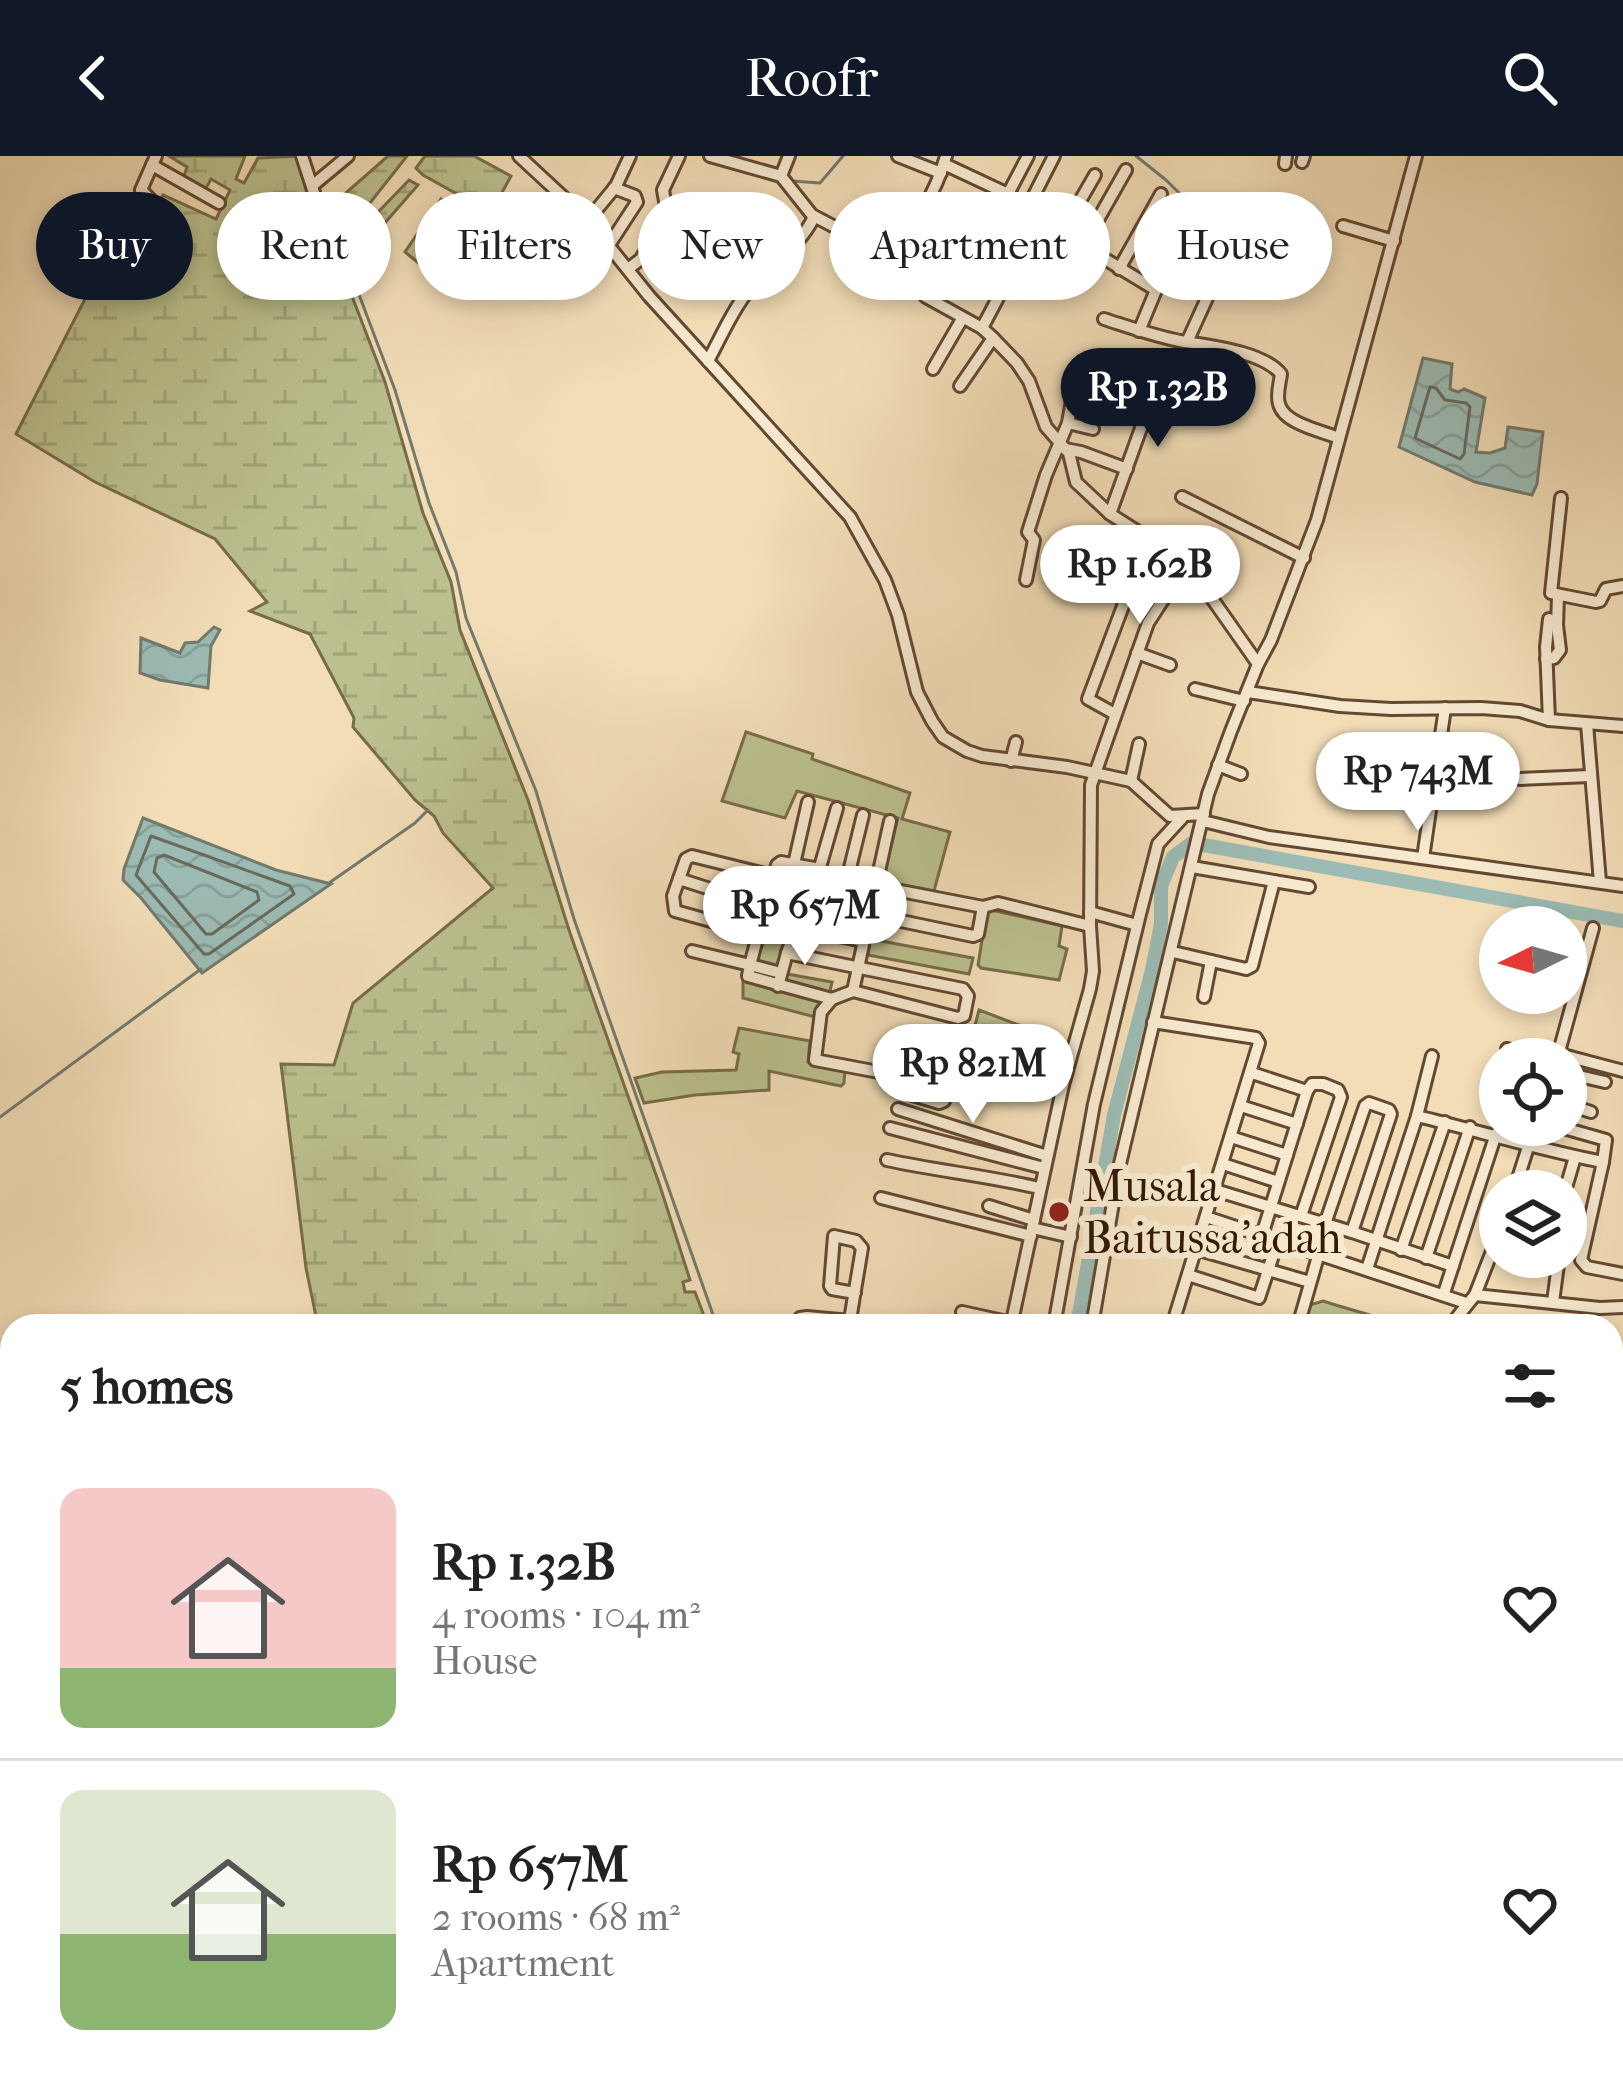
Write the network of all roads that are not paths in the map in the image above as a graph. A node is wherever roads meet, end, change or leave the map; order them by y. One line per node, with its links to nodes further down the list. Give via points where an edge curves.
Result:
1 (302, 156): 2 (street, via 314,192)
2 (348, 156)
3 (519, 156): 19 (street)
4 (630, 156): 17 (street)
5 (679, 156): 35 (street, via 663,190 666,215)
6 (710, 156): 16 (street)
7 (789, 156): 16 (street)
8 (898, 156): 13 (street)
9 (1028, 156): 22 (street)
10 (1054, 156): 23 (street)
11 (1416, 156): 31 (street)
12 (154, 160): 18 (street); 26 (street)
13 (943, 164): 21 (street)
14 (1126, 170): 25 (street)
15 (1095, 175): 24 (street)
16 (781, 176): 27 (street)
17 (614, 188): 20 (street); 30 (street, via 637,202)
18 (143, 192)
19 (558, 192)
20 (611, 192)
21 (1004, 192)
22 (1009, 192)
23 (1036, 192)
24 (1085, 192)
25 (1110, 198)
26 (217, 202)
27 (814, 217): 28 (street); 48 (street, via 740,302)
28 (829, 225)
29 (1343, 226): 31 (street)
30 (614, 236)
31 (1394, 241): 55 (street)
32 (1134, 242): 36 (street)
33 (614, 251): 35 (street)
34 (1110, 263): 36 (street)
35 (628, 269): 48 (street)
36 (1119, 269): 37 (street)
37 (1134, 278)
38 (931, 300): 42 (street)
39 (997, 300): 44 (street)
40 (1152, 300): 45 (street)
41 (1206, 300): 47 (street)
42 (962, 319): 44 (street); 49 (street)
43 (1104, 319): 45 (street)
44 (982, 328): 46 (street)
45 (1139, 331): 47 (street)
46 (993, 338): 51 (street); 56 (street, via 1029,381 1046,427)
47 (1187, 342): 55 (street, via 1276,367 1283,412)
48 (708, 362): 88 (street, via 850,517 885,580 937,730 967,752)
49 (933, 369)
50 (1162, 370): 57 (street)
51 (960, 386)
52 (1073, 395): 53 (street)
53 (1068, 423): 54 (street); 56 (street)
54 (1093, 429)
55 (1339, 438): 62 (street)
56 (1063, 446): 57 (street); 60 (street, via 1076,482); 64 (street, via 1028,532 1034,539)
57 (1127, 470): 60 (street)
58 (1182, 497): 62 (street)
59 (1562, 498): 66 (street, via 1550,589)
60 (1110, 514): 61 (street)
61 (1156, 544): 63 (street); 67 (street)
62 (1304, 558): 73 (street)
63 (1186, 563): 68 (street); 73 (street)
64 (1026, 580)
65 (1623, 586): 66 (street, via 1598,602)
66 (1558, 597): 72 (street, via 1559,652)
67 (1126, 598): 68 (street); 70 (street)
68 (1154, 612): 71 (street)
69 (1549, 620): 72 (street)
70 (1106, 652): 71 (street); 75 (street)
71 (1136, 657): 74 (street); 76 (street)
72 (1546, 659): 81 (street)
73 (1258, 664): 78 (street)
74 (1169, 665)
75 (1096, 679): 76 (street); 80 (street, via 1088,699)
76 (1125, 688): 80 (street)
77 (1196, 689): 78 (street)
78 (1246, 696): 79 (street); 89 (street)
79 (1445, 708): 81 (street, via 1520,711); 87 (street)
80 (1115, 714): 90 (street)
81 (1549, 721): 82 (street)
82 (1587, 724): 83 (street); 92 (street)
83 (1623, 726)
84 (1385, 740): 87 (street)
85 (1016, 742): 88 (street)
86 (1139, 744): 94 (street)
87 (1440, 754): 101 (street)
88 (1011, 760): 90 (street)
89 (1218, 765): 91 (street); 99 (street)
90 (1095, 773): 94 (street); 117 (street)
91 (1241, 774)
92 (1590, 776): 93 (street); 109 (street)
93 (1520, 779)
94 (1131, 782): 98 (street, via 1166,814)
95 (808, 802): 103 (street)
96 (837, 808): 104 (street)
97 (862, 815): 107 (street)
98 (1184, 816): 99 (street); 118 (street, via 1158,844)
99 (1203, 820): 101 (street); 102 (street)
100 (890, 821): 110 (street)
101 (1423, 858): 109 (street)
102 (1193, 863): 108 (street); 125 (street)
103 (794, 864): 104 (street); 105 (street, via 779,862)
104 (819, 872): 107 (street); 113 (street)
105 (773, 876): 106 (street, via 692,856); 114 (street)
106 (679, 879): 114 (street); 121 (street, via 675,910)
107 (847, 880): 110 (street)
108 (1274, 881): 112 (street); 126 (street, via 1252,966)
109 (1600, 882): 111 (street)
110 (874, 886): 115 (street); 116 (street)
111 (1623, 886)
112 (1309, 887)
113 (810, 902): 116 (street); 119 (street)
114 (766, 907): 121 (street)
115 (983, 907): 116 (street, via 976,936); 117 (street, via 994,902)
116 (869, 914): 122 (street)
117 (1090, 919): 118 (street); 143 (street, via 1093,971)
118 (1137, 925): 179 (street)
119 (796, 927): 122 (street); 124 (street)
120 (1593, 928): 134 (street)
121 (758, 934): 127 (street)
122 (863, 941): 128 (street)
123 (692, 951): 127 (street)
124 (787, 952): 128 (street); 129 (street)
125 (1172, 952): 126 (street); 133 (street)
126 (1211, 962): 131 (street)
127 (750, 965): 129 (street, via 748,976)
128 (858, 968): 130 (street); 130 (street, via 963,989 968,999 958,1018)
129 (779, 979): 132 (street)
130 (853, 992): 132 (street)
131 (1204, 997)
132 (832, 999): 140 (street, via 821,1012 815,1060)
133 (1154, 1022): 139 (street, via 1257,1039); 204 (street)
134 (1563, 1038)
135 (1432, 1056): 149 (street)
136 (973, 1057): 143 (street)
137 (1587, 1063): 138 (street)
138 (1623, 1071)
139 (1252, 1073): 144 (street); 145 (street)
140 (905, 1077): 140 (street, via 903,1093 944,1101 946,1076 910,1067)
141 (1587, 1077): 142 (street)
142 (1605, 1082)
143 (1063, 1085): 162 (street)
144 (1307, 1091): 151 (street); 173 (street, via 1323,1084 1341,1097)
145 (1241, 1106): 151 (street); 156 (street)
146 (898, 1109): 162 (street)
147 (1587, 1110): 148 (street)
148 (1592, 1112)
149 (1417, 1115): 150 (street); 181 (street)
150 (1445, 1122): 152 (street); 183 (street)
151 (1297, 1124): 159 (street)
152 (1469, 1127): 154 (street); 185 (street)
153 (890, 1128): 162 (street)
154 (1479, 1130)
155 (1587, 1134): 163 (street, via 1613,1140)
156 (1232, 1137): 159 (street); 164 (street)
157 (1492, 1146): 186 (street)
158 (1529, 1147): 160 (street); 165 (street)
159 (1287, 1155): 167 (street)
160 (1575, 1156): 163 (street); 166 (street)
161 (887, 1160): 168 (street)
162 (1046, 1162): 168 (street)
163 (1603, 1162): 189 (street, via 1581,1260)
164 (1223, 1164): 167 (street); 169 (street)
165 (1521, 1170)
166 (1571, 1170)
167 (1278, 1182): 172 (street)
168 (1039, 1188): 176 (street)
169 (1215, 1190): 172 (street); 174 (street)
170 (881, 1198): 176 (street)
171 (989, 1206): 176 (street)
172 (1270, 1208): 173 (street); 178 (street)
173 (1300, 1216): 175 (street)
174 (1206, 1217): 178 (street); 182 (street)
175 (1325, 1224): 177 (street); 177 (street, via 1366,1104 1391,1112)
176 (1032, 1228): 179 (street); 202 (street)
177 (1352, 1232): 181 (street)
178 (1262, 1235): 180 (street)
179 (1070, 1238): 203 (street)
180 (1278, 1240): 184 (street); 188 (street)
181 (1377, 1240): 183 (street); 187 (street)
182 (1196, 1249): 188 (street); 190 (street)
183 (1401, 1250): 185 (street)
184 (1319, 1253): 187 (street); 193 (street)
185 (1426, 1258): 186 (street)
186 (1453, 1266): 195 (street)
187 (1367, 1269): 195 (street)
188 (1268, 1270): 190 (street, via 1259,1298); 193 (street)
189 (1623, 1274)
190 (1188, 1275): 205 (street)
191 (1479, 1278): 196 (street)
192 (1556, 1278): 197 (street)
193 (1310, 1282): 206 (street)
194 (855, 1293): 194 (street, via 830,1286 835,1236 861,1245); 200 (street)
195 (1444, 1293): 196 (street)
196 (1470, 1299): 197 (street); 207 (street)
197 (1553, 1303): 198 (street)
198 (1623, 1307)
199 (962, 1312): 201 (street)
200 (851, 1314)
201 (970, 1314)
202 (1013, 1314)
203 (1056, 1314)
204 (1094, 1314)
205 (1176, 1314)
206 (1301, 1314)
207 (1459, 1314)

